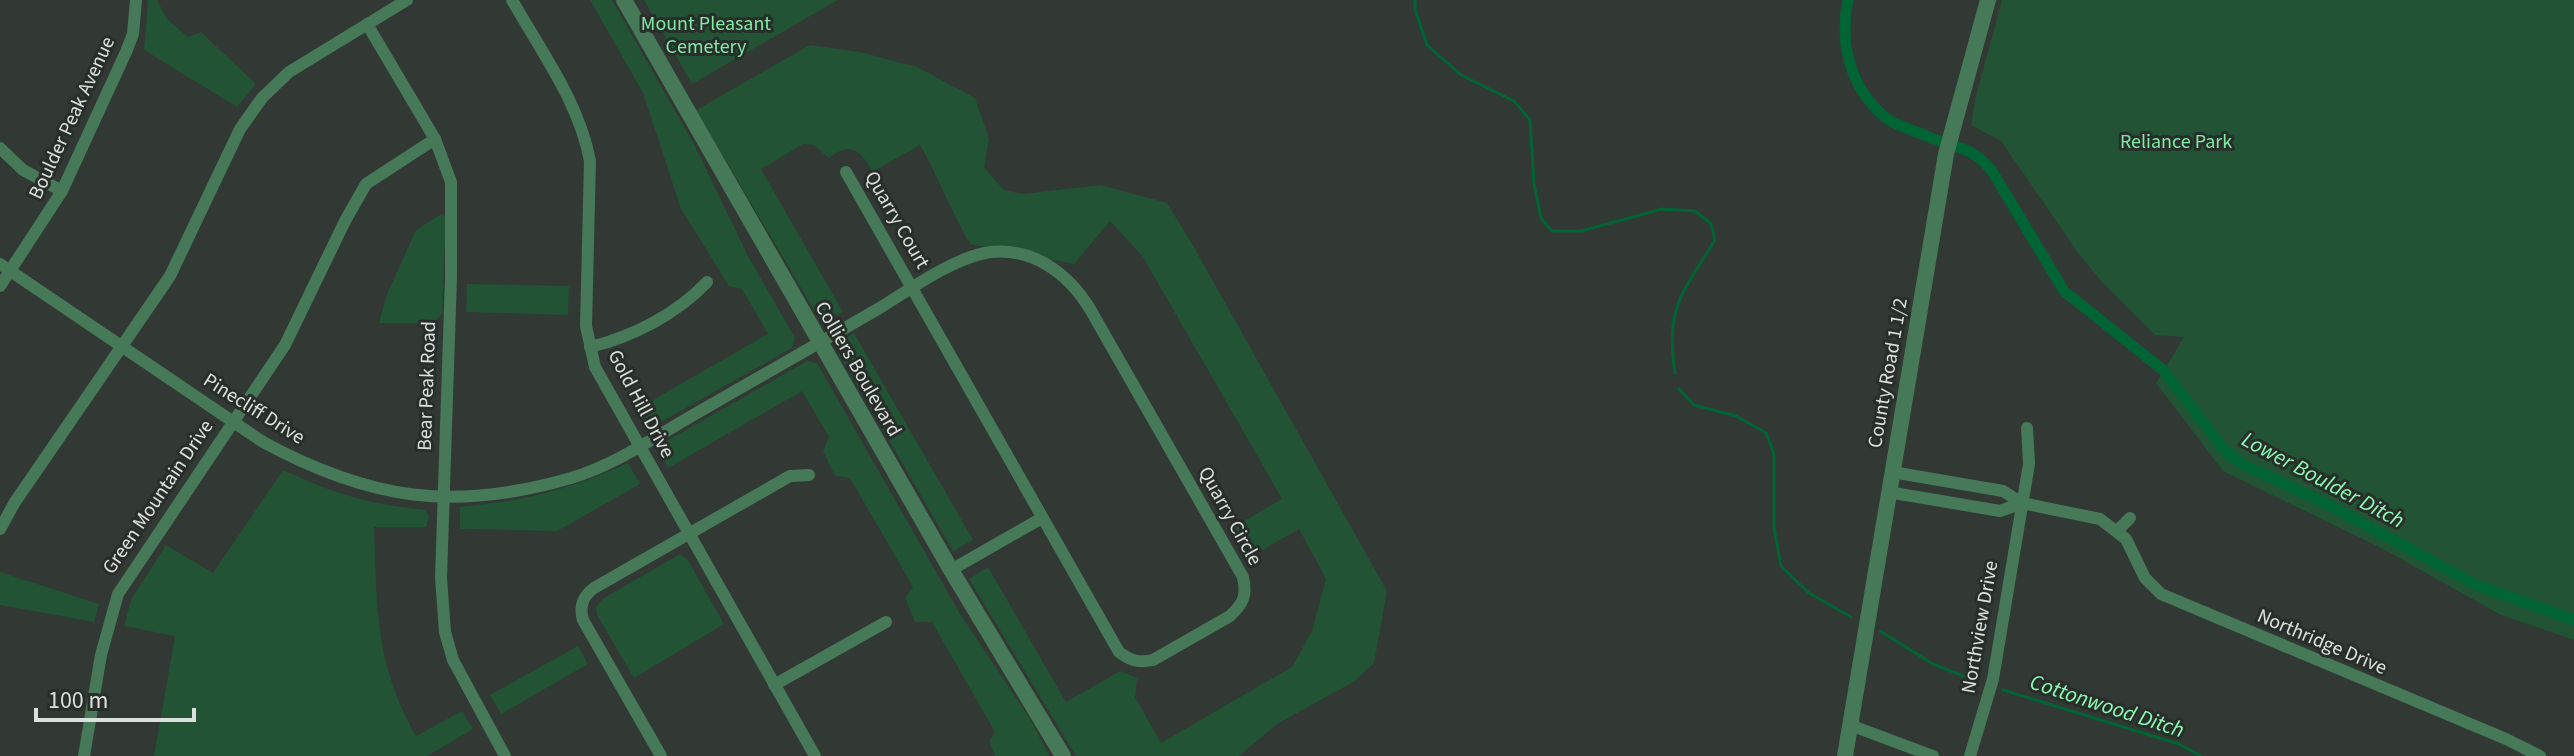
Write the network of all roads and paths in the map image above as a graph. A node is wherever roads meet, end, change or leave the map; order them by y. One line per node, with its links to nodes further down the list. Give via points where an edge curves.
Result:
1 (136, 0): 10 (street, Boulder Peak Avenue, via 133,34)
2 (407, 0): 6 (street)
3 (512, 0): 17 (street, Gold Hill Drive, via 586,136)
4 (624, 0): 15 (street, Colliers Boulevard)
5 (1988, 0): 21 (street, County Road 1 1/2, via 1946,150)
6 (367, 24): 7 (street, Bear Peak Road); 16 (street, via 289,72 262,98 240,129 170,276)
7 (435, 139): 18 (street, Green Mountain Drive, via 366,184 285,345); 24 (street, Bear Peak Road, via 451,182)
8 (0, 148): 10 (street, via 23,170)
9 (846, 172): 14 (street, Quarry Court)
10 (62, 191): 11 (street, Boulder Peak Avenue)
11 (5, 268): 13 (street, Boulder Peak Avenue); 16 (street, Pinecliff Drive)
12 (707, 282): 17 (street, via 691,299 628,335)
13 (0, 286)
14 (913, 288): 15 (street, Quarry Circle); 26 (street, Quarry Circle); 26 (street, Quarry Circle, via 985,253 1041,261 1071,281 1243,577 1246,593 1241,607 1153,660 1129,659 1119,652)
15 (819, 342): 20 (street, Pinecliff Drive); 31 (street, Colliers Boulevard)
16 (122, 346): 18 (street, Pinecliff Drive); 28 (street)
17 (590, 347): 20 (street, Gold Hill Drive, via 595,367)
18 (232, 422): 24 (street, Pinecliff Drive, via 328,474 363,486); 35 (street, Green Mountain Drive, via 118,594 101,655)
19 (2027, 428): 25 (street, Northview Drive, via 2029,464)
20 (639, 446): 24 (street, Pinecliff Drive, via 575,477 520,491); 30 (street, Gold Hill Drive)
21 (1892, 472): 23 (street, County Road 1 1/2); 25 (street, via 2003,491)
22 (809, 475): 30 (street, via 790,476)
23 (1888, 492): 25 (street, via 2000,511); 34 (street, County Road 1 1/2)
24 (444, 498): 36 (street, Bear Peak Road, via 445,632 453,660)
25 (2022, 503): 29 (street, via 2095,517); 42 (street, Northview Drive, via 1993,679)
26 (1042, 518): 31 (street)
27 (2130, 518): 29 (street)
28 (0, 529)
29 (2118, 530): 43 (street, Northridge Drive, via 2145,578 2161,594)
30 (688, 533): 33 (street, Gold Hill Drive); 37 (street, via 591,590 581,610)
31 (951, 570): 39 (street, Colliers Boulevard)
32 (886, 622): 33 (street)
33 (774, 685): 38 (street, Gold Hill Drive)
34 (1850, 725): 40 (street, County Road 1 1/2); 41 (street)
35 (84, 756)
36 (505, 756)
37 (661, 756)
38 (815, 756)
39 (1063, 756)
40 (1845, 756)
41 (1933, 756)
42 (1970, 756)
43 (2540, 756)

